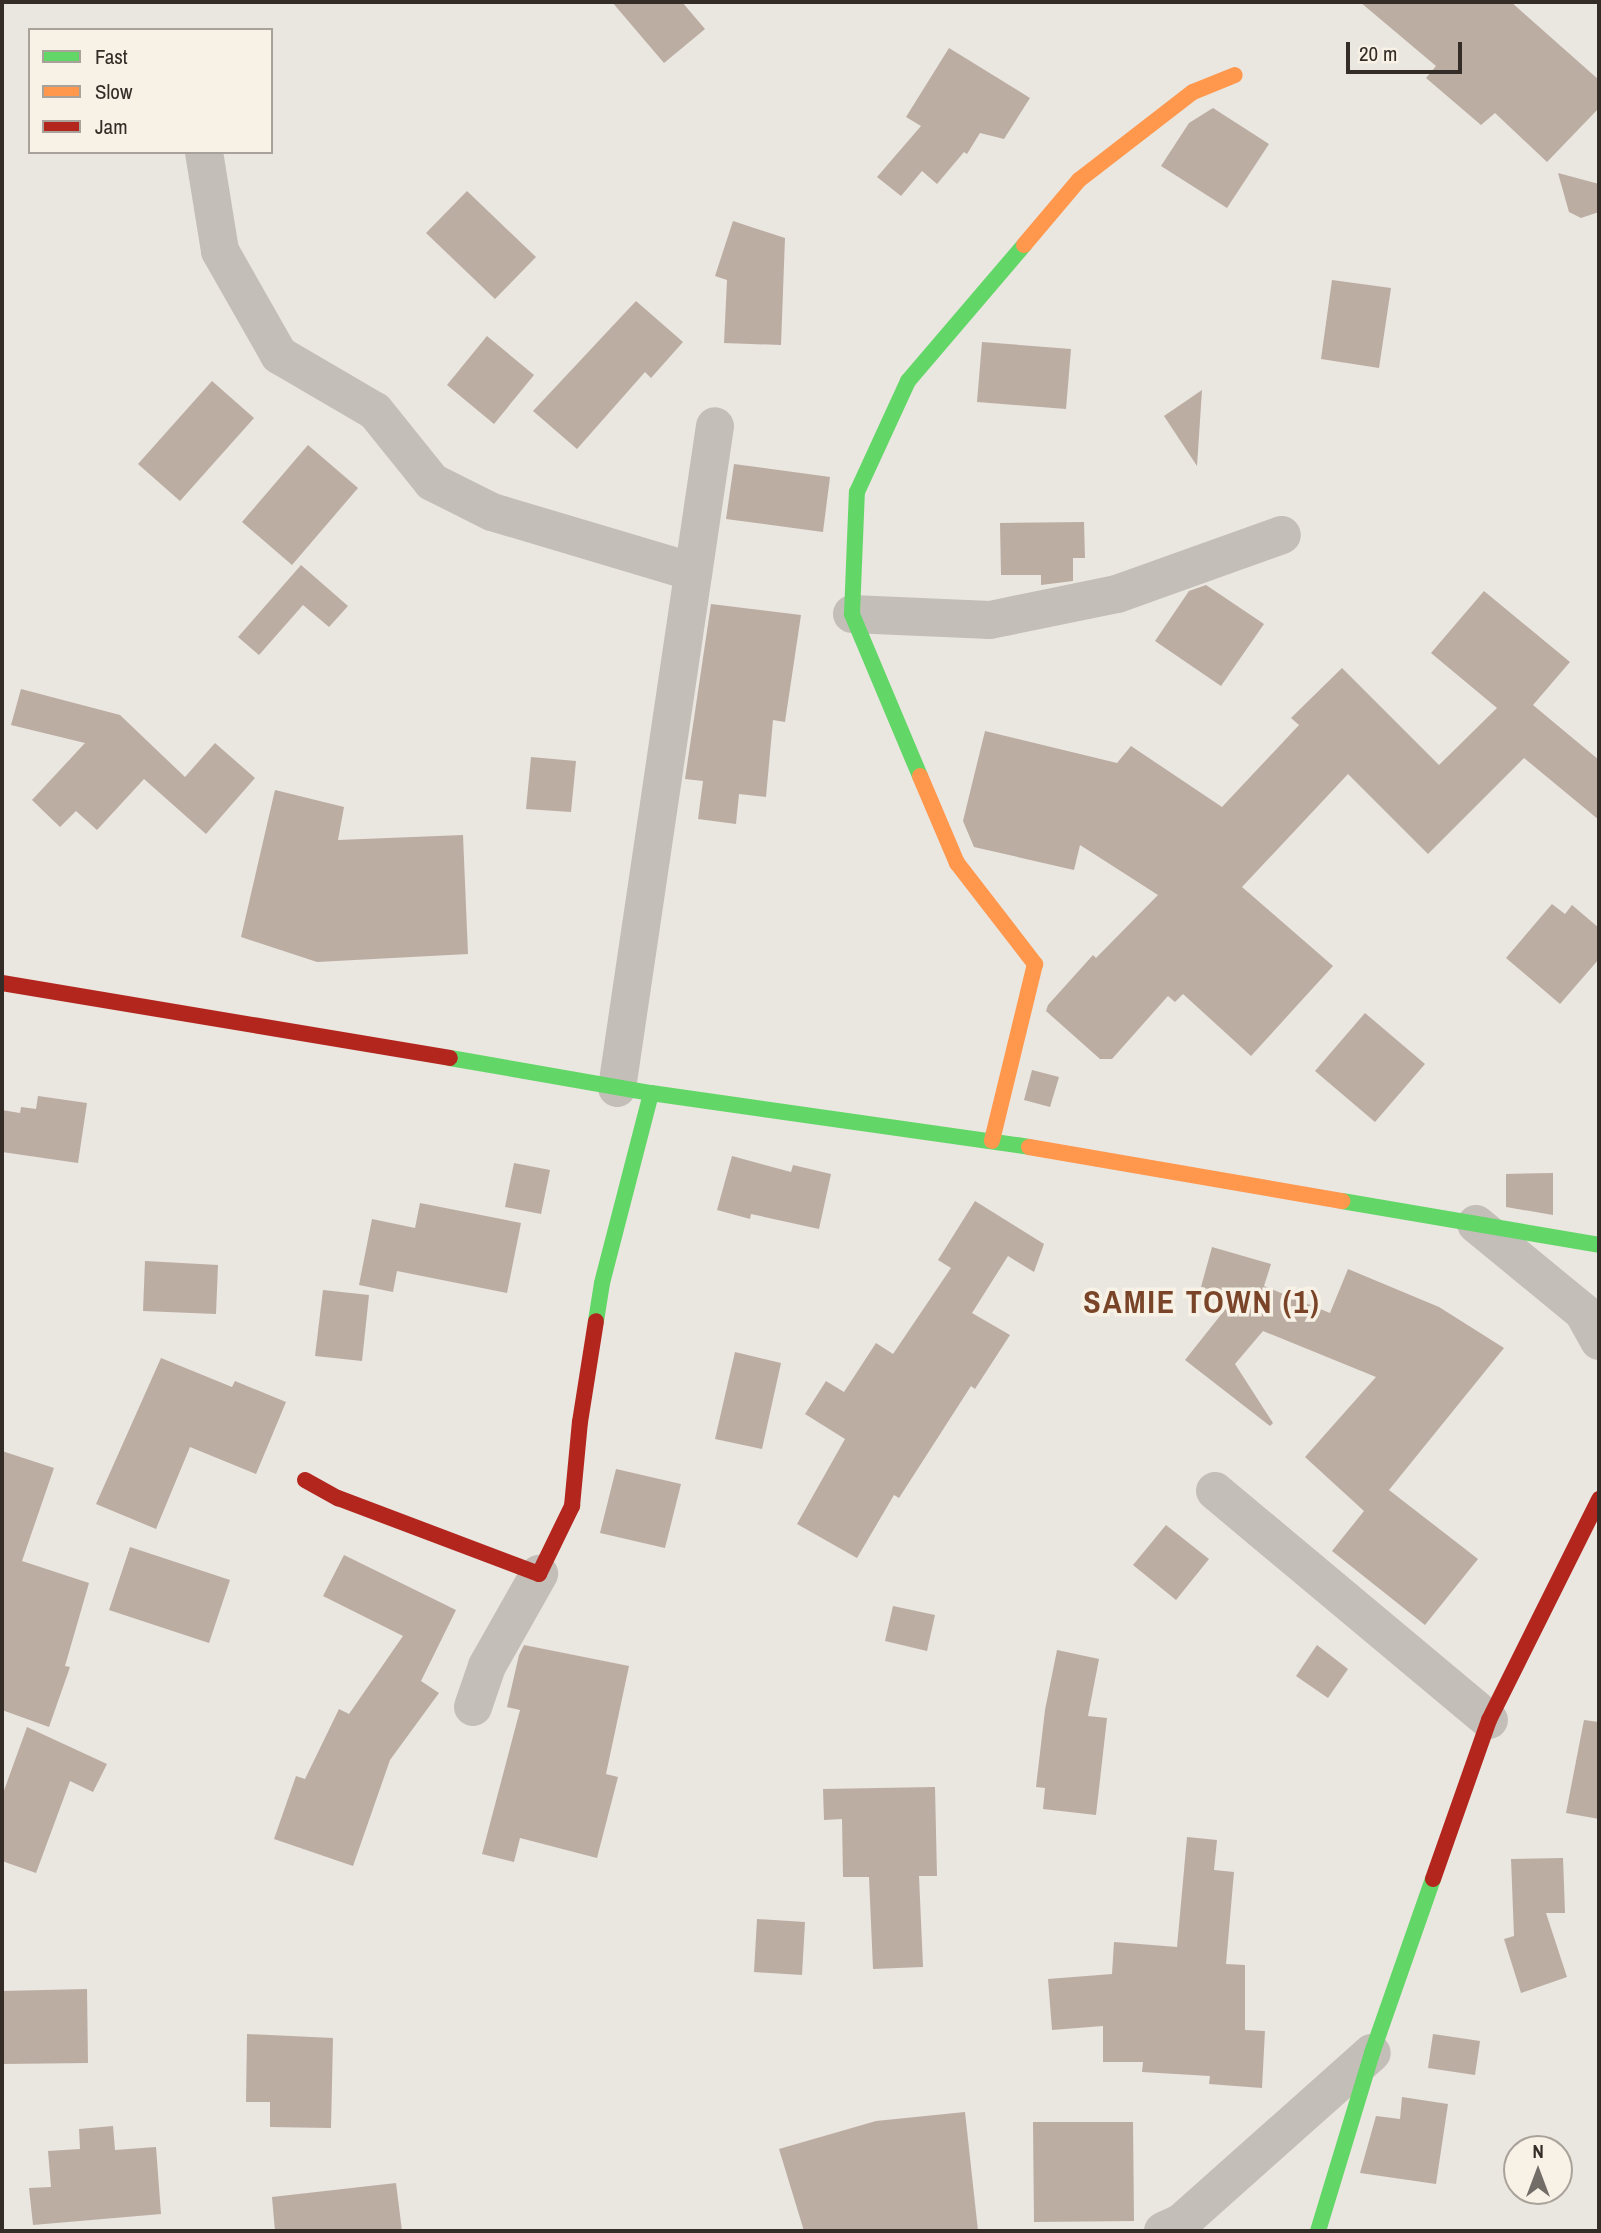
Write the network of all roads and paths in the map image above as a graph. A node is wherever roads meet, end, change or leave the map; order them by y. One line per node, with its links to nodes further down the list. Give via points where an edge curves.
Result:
1 (1235, 75): 6 (street, via 1193,92 1079,180 908,381 857,492)
2 (204, 154): 5 (street, via 220,251 279,355 375,411 432,482 492,512)
3 (715, 426): 5 (street)
4 (1282, 536): 6 (street, via 1117,594 990,620)
5 (693, 572): 8 (street)
6 (852, 614): 9 (street, via 957,863 1035,964)
7 (2, 983): 8 (street)
8 (634, 1090): 9 (street); 16 (street, via 580,1422 572,1506)
9 (992, 1141): 10 (street)
10 (1476, 1224): 11 (street); 12 (street, via 1583,1312)
11 (1599, 1245)
12 (1599, 1341)
13 (305, 1480): 16 (street, via 338,1498)
14 (1215, 1491): 18 (street)
15 (1599, 1499): 18 (street)
16 (538, 1574): 17 (street, via 487,1666)
17 (472, 1707)
18 (1489, 1720): 19 (street)
19 (1372, 2053): 20 (street, via 1182,2222); 21 (street)
20 (1163, 2231)
21 (1318, 2231)

